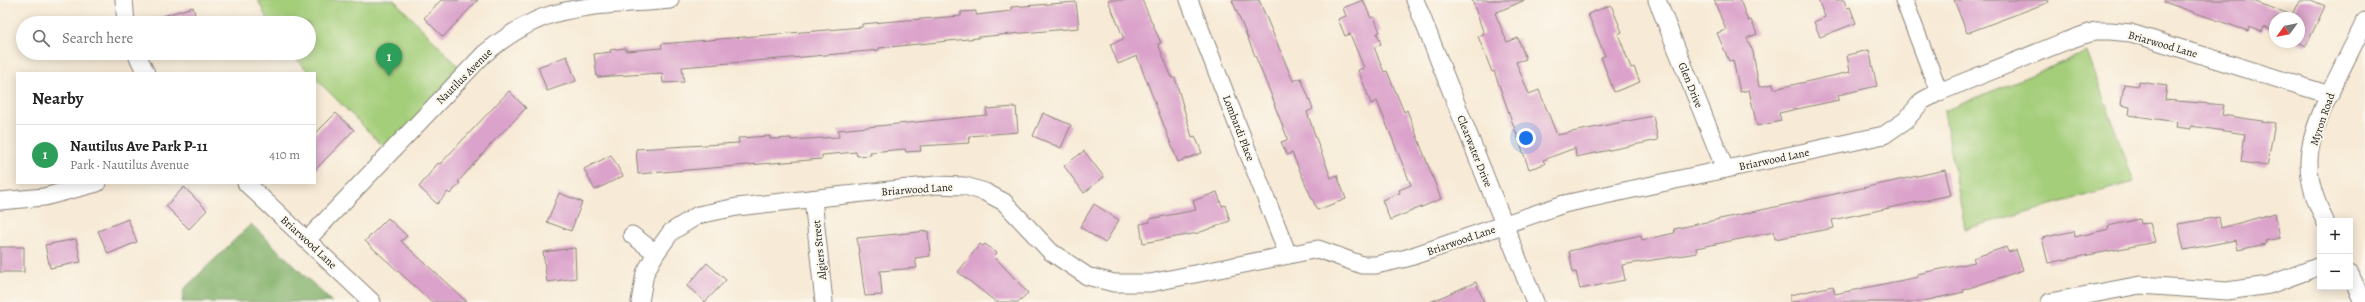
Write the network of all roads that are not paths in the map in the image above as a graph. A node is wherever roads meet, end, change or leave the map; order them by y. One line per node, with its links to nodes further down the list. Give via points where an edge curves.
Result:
1 (124, 0): 7 (street)
2 (670, 0): 21 (street, Nautilus Avenue, via 572,10 544,17 514,31 484,54)
3 (1189, 0): 23 (street, Lombardi Place)
4 (1414, 0): 19 (street, Clearwater Drive)
5 (1657, 0): 13 (street, Glen Drive)
6 (1904, 0): 11 (street)
7 (125, 16)
8 (2365, 21): 12 (street, Myron Road)
9 (140, 60): 10 (street)
10 (146, 72)
11 (1939, 92): 12 (street, Briarwood Lane, via 2066,41 2095,31 2110,31 2131,33); 13 (street, Briarwood Lane, via 1922,101 1906,120 1884,135)
12 (2330, 95): 18 (street, Myron Road, via 2316,131 2309,162 2313,194)
13 (1725, 169): 19 (street, Briarwood Lane, via 1564,204)
14 (93, 184): 17 (street, via 44,197)
15 (247, 184): 21 (street, Briarwood Lane)
16 (813, 198): 22 (street, Briarwood Lane, via 737,207 698,215 671,232); 23 (street, Briarwood Lane, via 936,185 965,186 985,192 1004,202 1051,252 1087,276 1114,283 1150,283); 28 (street, Algiers Street)
17 (0, 201)
18 (2324, 218)
19 (1505, 225): 23 (street, Briarwood Lane, via 1407,258 1376,265 1362,265 1318,249); 29 (street, Clearwater Drive)
20 (632, 235): 22 (street)
21 (307, 240): 26 (street, Briarwood Lane)
22 (656, 253): 27 (street, Briarwood Lane, via 645,273)
23 (1288, 255)
24 (2317, 267): 30 (street, via 2269,285 2227,291 2140,285)
25 (2353, 280): 31 (street)
26 (372, 302)
27 (640, 302)
28 (824, 302)
29 (1535, 302)
30 (2050, 302)
31 (2363, 302)

